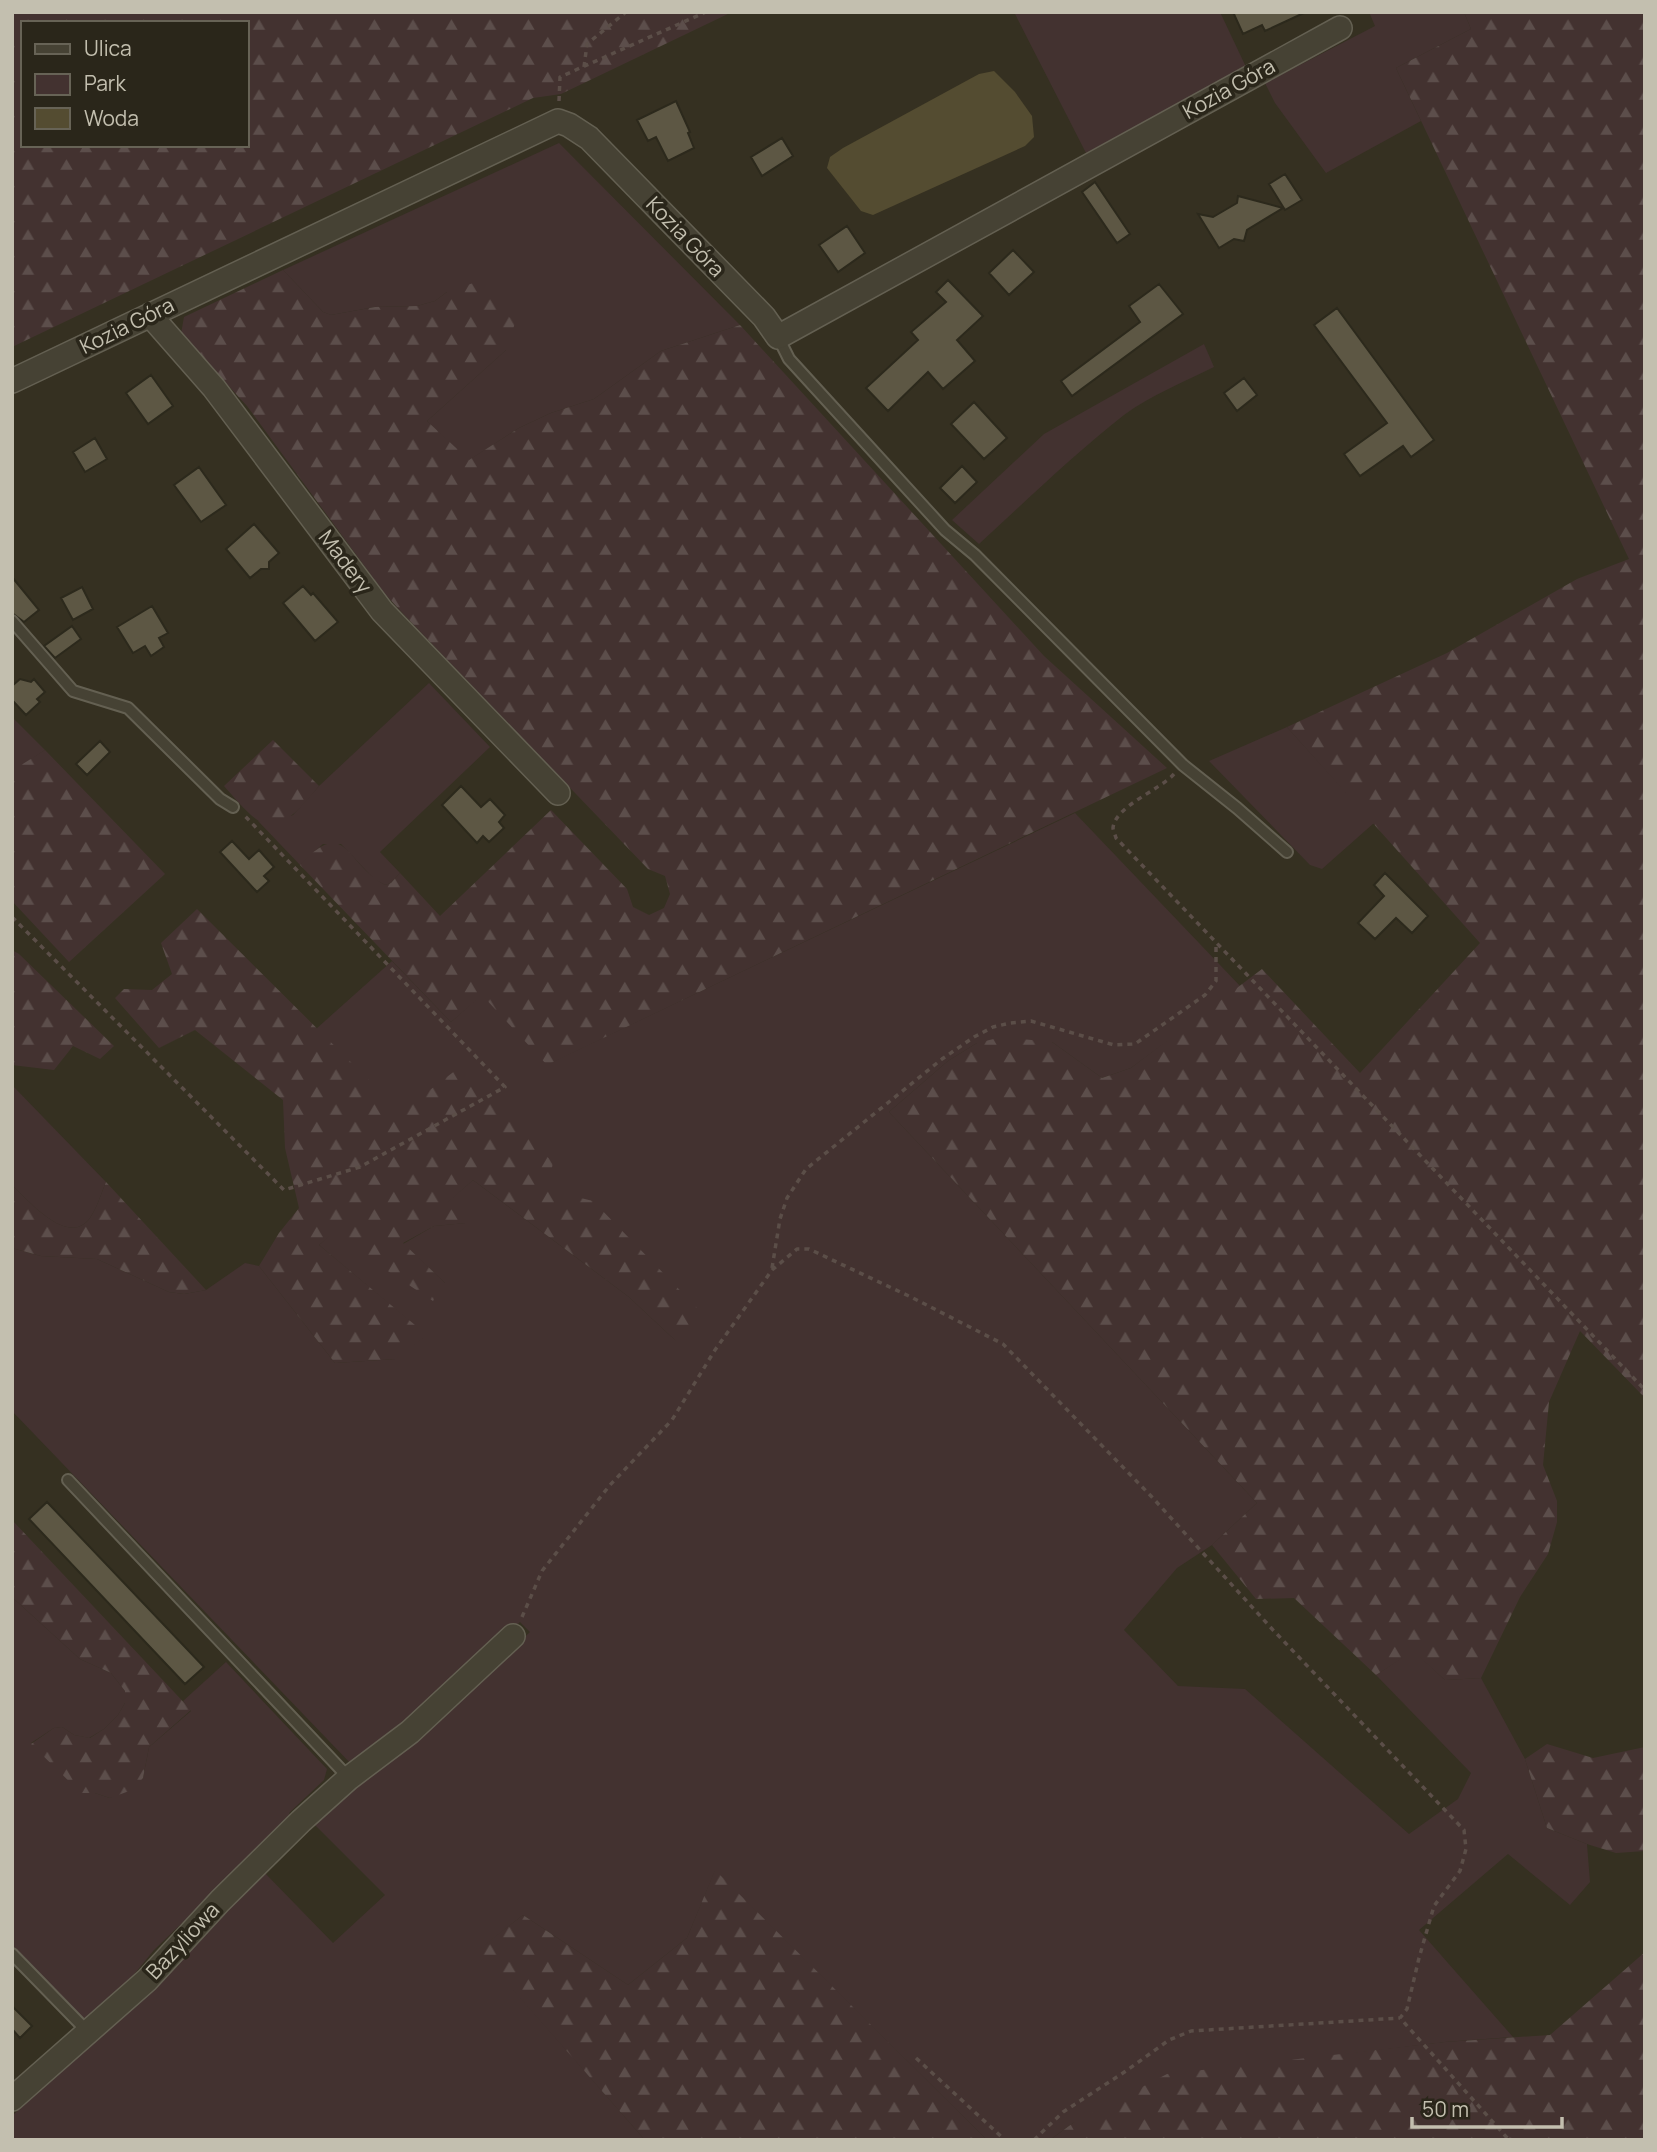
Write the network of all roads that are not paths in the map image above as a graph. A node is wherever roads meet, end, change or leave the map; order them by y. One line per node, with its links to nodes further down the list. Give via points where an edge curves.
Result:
1 (1340, 29): 3 (street, Kozia Góra)
2 (150, 315): 3 (street, Kozia Góra, via 558,121 589,138 764,317); 4 (street, Kozia Góra); 6 (street, Madery, via 214,388 382,611)
3 (778, 337): 8 (lane, via 789,359 945,530 1182,765)
4 (12, 381)
5 (12, 621): 7 (lane, via 73,691 128,708)
6 (558, 793)
7 (233, 807)
8 (1287, 852)
9 (68, 1480): 11 (lane)
10 (513, 1636): 11 (street, Bazyliowa, via 410,1731)
11 (349, 1778): 13 (street, Bazyliowa, via 220,1900 147,1980)
12 (12, 1954): 13 (lane)
13 (87, 2031): 14 (street, Bazyliowa)
14 (12, 2099)

